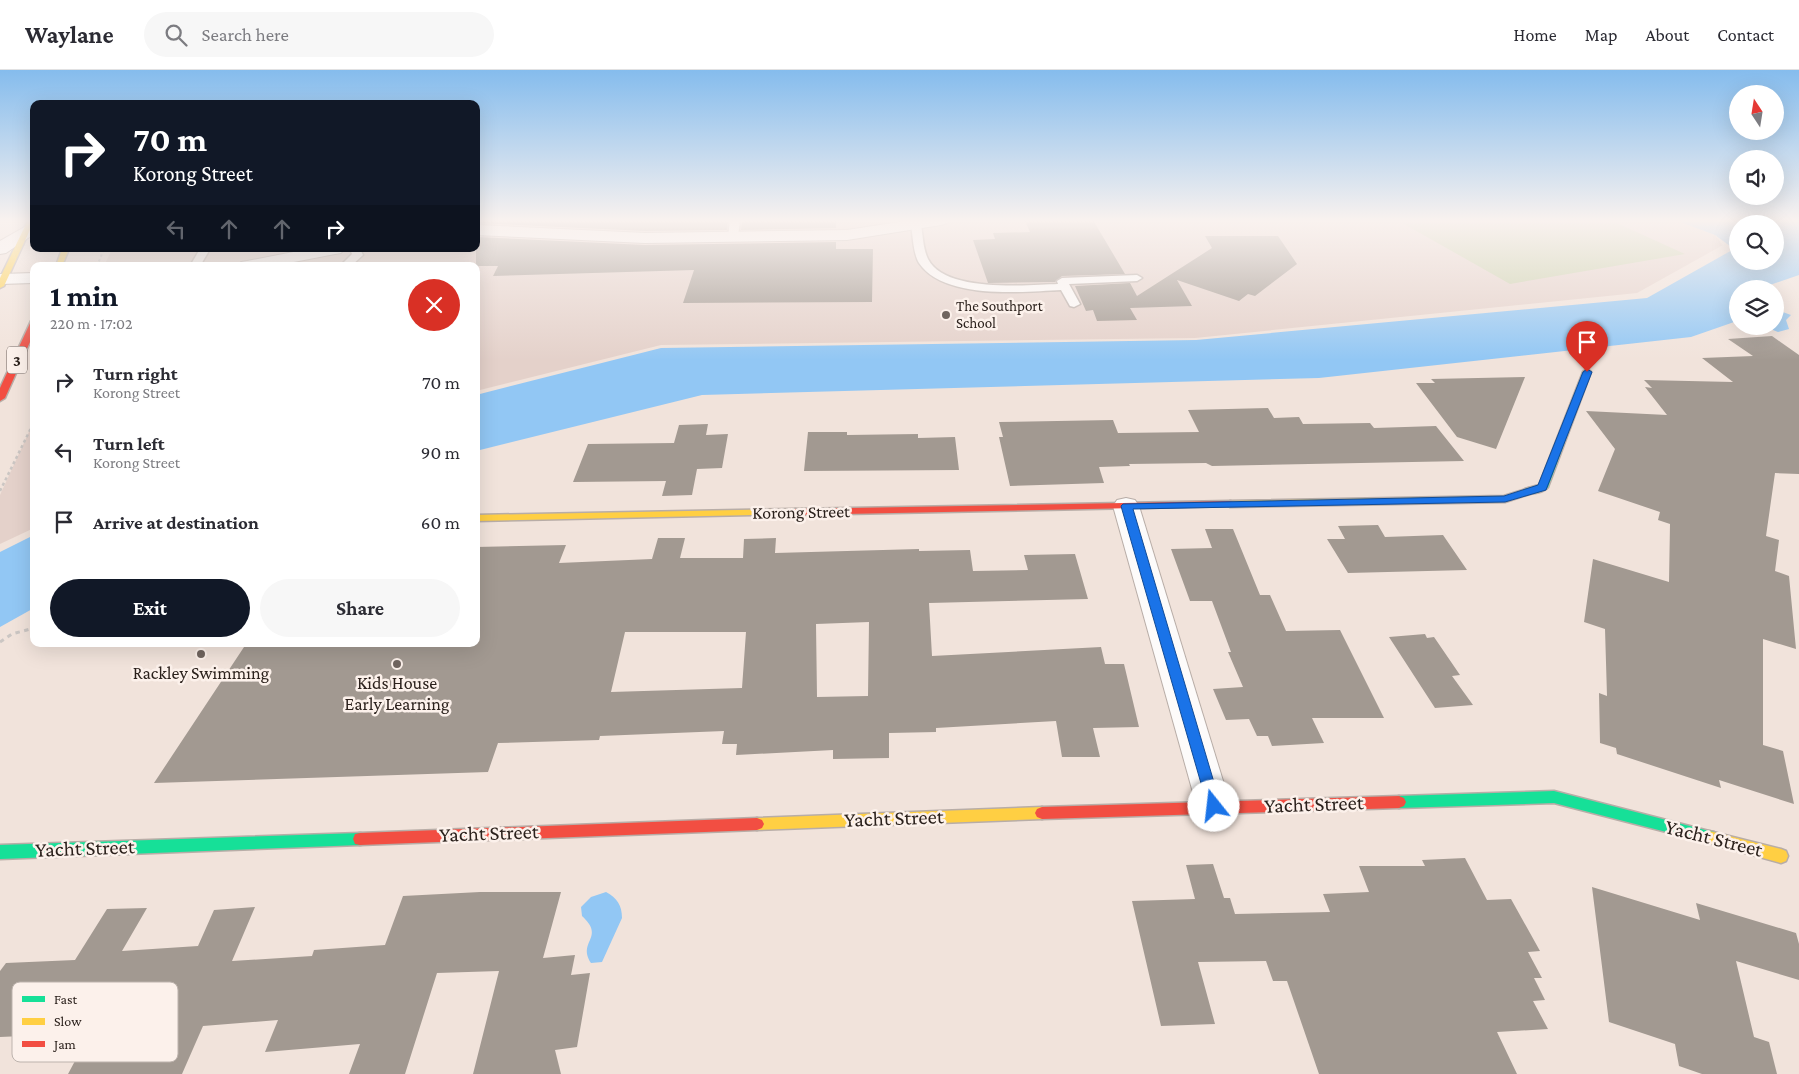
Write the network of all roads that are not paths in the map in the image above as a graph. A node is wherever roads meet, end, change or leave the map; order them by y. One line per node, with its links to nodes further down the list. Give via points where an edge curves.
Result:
1 (930, 267): 6 (lane, via 942,277 974,287)
2 (30, 271): 3 (street)
3 (2, 277): 4 (street)
4 (30, 278)
5 (1137, 278): 6 (lane, via 1062,281)
6 (1065, 287): 7 (lane)
7 (1074, 304)
8 (30, 332): 10 (street, 3)
9 (1587, 372): 11 (street, Korong Street, via 1543,487 1505,499)
10 (0, 398)
11 (1126, 506): 12 (street, Korong Street); 13 (street)
12 (480, 518)
13 (1214, 806): 14 (street, Yacht Street); 15 (street, Yacht Street, via 1554,797)
14 (0, 852)
15 (1781, 856)

